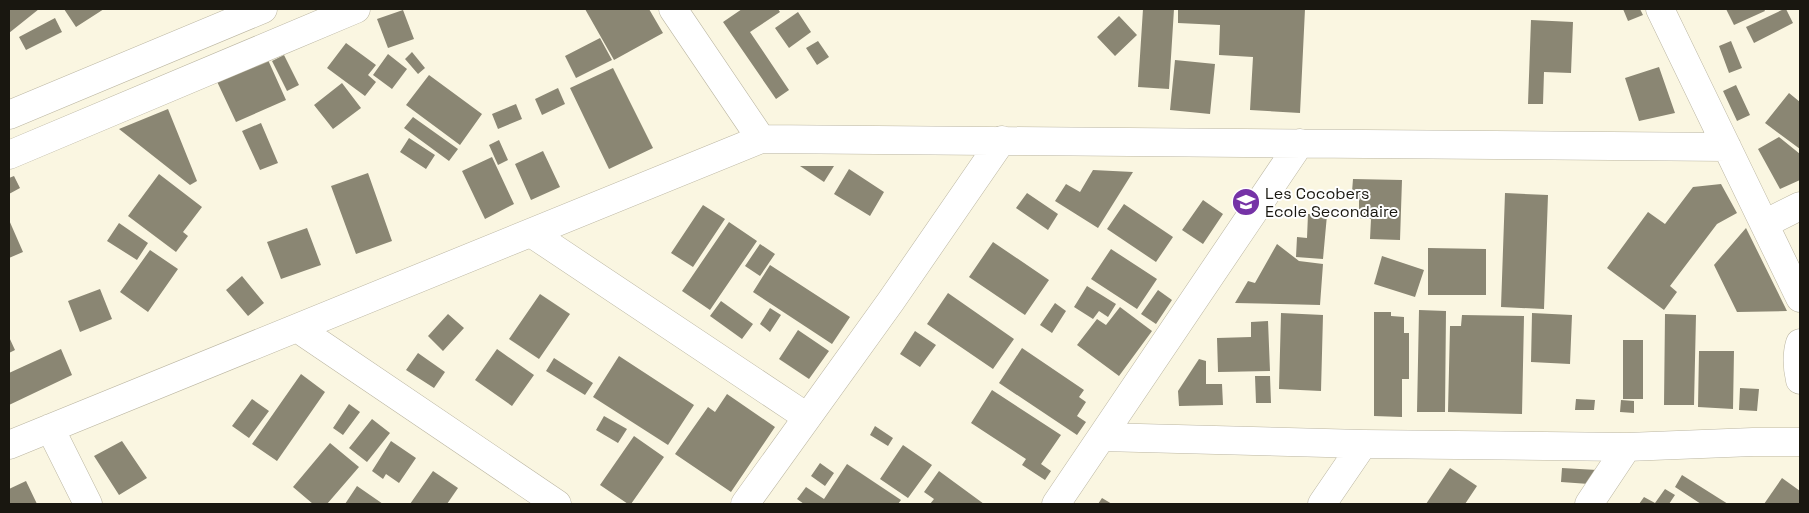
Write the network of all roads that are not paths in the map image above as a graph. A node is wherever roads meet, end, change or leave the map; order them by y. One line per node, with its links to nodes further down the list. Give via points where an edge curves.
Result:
1 (263, 9): 5 (street)
2 (356, 9): 10 (street)
3 (673, 9): 6 (street)
4 (1660, 9): 9 (street)
5 (9, 115)
6 (761, 139): 7 (street); 13 (street)
7 (1002, 140): 8 (street); 18 (street)
8 (1300, 143): 9 (street); 20 (street)
9 (1727, 147): 12 (street)
10 (9, 155)
11 (1800, 206): 12 (street)
12 (1764, 224): 14 (street)
13 (531, 233): 15 (street); 18 (street)
14 (1800, 298)
15 (297, 328): 19 (street); 26 (street)
16 (1800, 343): 17 (street, via 1797,367)
17 (1800, 380)
18 (808, 417): 27 (street)
19 (50, 428): 23 (street); 25 (street)
20 (1102, 437): 22 (street); 28 (street)
21 (1800, 442): 24 (street)
22 (1363, 444): 24 (street); 29 (street)
23 (9, 445)
24 (1627, 447): 30 (street)
25 (88, 504)
26 (557, 504)
27 (745, 504)
28 (1056, 504)
29 (1322, 504)
30 (1589, 504)

